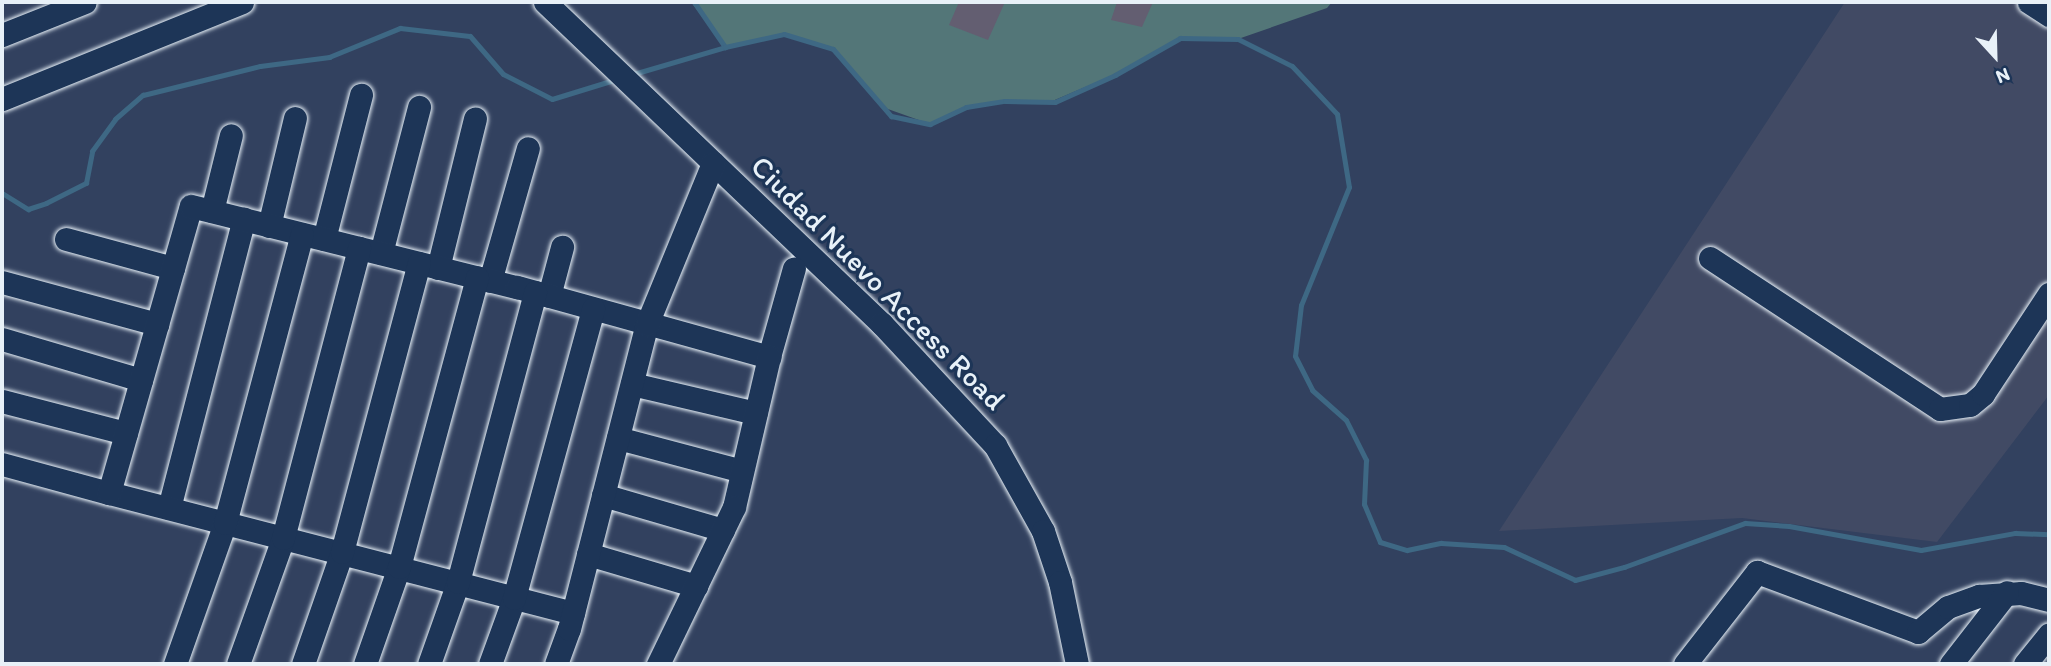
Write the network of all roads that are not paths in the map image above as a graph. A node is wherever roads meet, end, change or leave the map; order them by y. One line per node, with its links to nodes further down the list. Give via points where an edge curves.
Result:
1 (85, 2): 6 (street)
2 (242, 2): 8 (street)
3 (2029, 2): 5 (street)
4 (550, 7): 14 (street, Ciudad Nuevo Access Road)
5 (2049, 15)
6 (2, 36)
7 (361, 95): 20 (street)
8 (2, 99)
9 (419, 107): 22 (street)
10 (295, 118): 17 (street)
11 (475, 119): 24 (street)
12 (231, 135): 15 (street)
13 (528, 148): 27 (street)
14 (706, 156): 33 (street); 68 (street, Ciudad Nuevo Access Road, via 882,324 995,445 1043,531 1060,582)
15 (212, 211): 16 (street); 25 (street, via 191,206)
16 (244, 219): 17 (street); 46 (street)
17 (269, 226): 18 (street)
18 (302, 234): 20 (street); 47 (street)
19 (66, 239): 25 (street)
20 (324, 239): 22 (street)
21 (562, 247): 29 (street)
22 (370, 251): 24 (street); 49 (street)
23 (1710, 258): 30 (street, via 1940,409 1970,405 1983,394)
24 (428, 265): 27 (street); 50 (street)
25 (173, 268): 32 (street)
26 (794, 268): 35 (street)
27 (484, 279): 29 (street); 52 (street)
28 (2, 282): 32 (street)
29 (542, 294): 31 (street); 53 (street)
30 (2049, 294)
31 (593, 309): 33 (street); 56 (street)
32 (157, 324): 36 (street)
33 (648, 324): 35 (street); 37 (street)
34 (2, 339): 36 (street)
35 (769, 357): 39 (street)
36 (141, 380): 40 (street)
37 (632, 384): 39 (street); 41 (street)
38 (2, 401): 40 (street)
39 (756, 413): 43 (street)
40 (126, 433): 44 (street)
41 (618, 438): 43 (street); 45 (street)
42 (2, 464): 44 (street)
43 (743, 471): 48 (street)
44 (109, 493): 46 (street)
45 (603, 495): 48 (street); 51 (street)
46 (169, 508): 47 (street)
47 (225, 523): 49 (street); 60 (street)
48 (723, 530): 54 (street)
49 (283, 538): 50 (street); 61 (street)
50 (342, 552): 52 (street); 62 (street)
51 (588, 554): 54 (street); 58 (street)
52 (399, 567): 53 (street); 63 (street)
53 (458, 582): 56 (street); 64 (street)
54 (696, 586): 67 (street)
55 (2007, 592): 57 (street); 69 (street, via 1964,600 1933,617 1918,632 1758,572); 70 (street)
56 (514, 598): 58 (street); 65 (street)
57 (2049, 600)
58 (573, 613): 66 (street)
59 (2049, 634): 71 (street)
60 (174, 664)
61 (238, 664)
62 (303, 664)
63 (365, 664)
64 (429, 664)
65 (491, 664)
66 (556, 664)
67 (658, 664)
68 (1077, 664)
69 (1685, 664)
70 (1951, 664)
71 (2025, 664)

